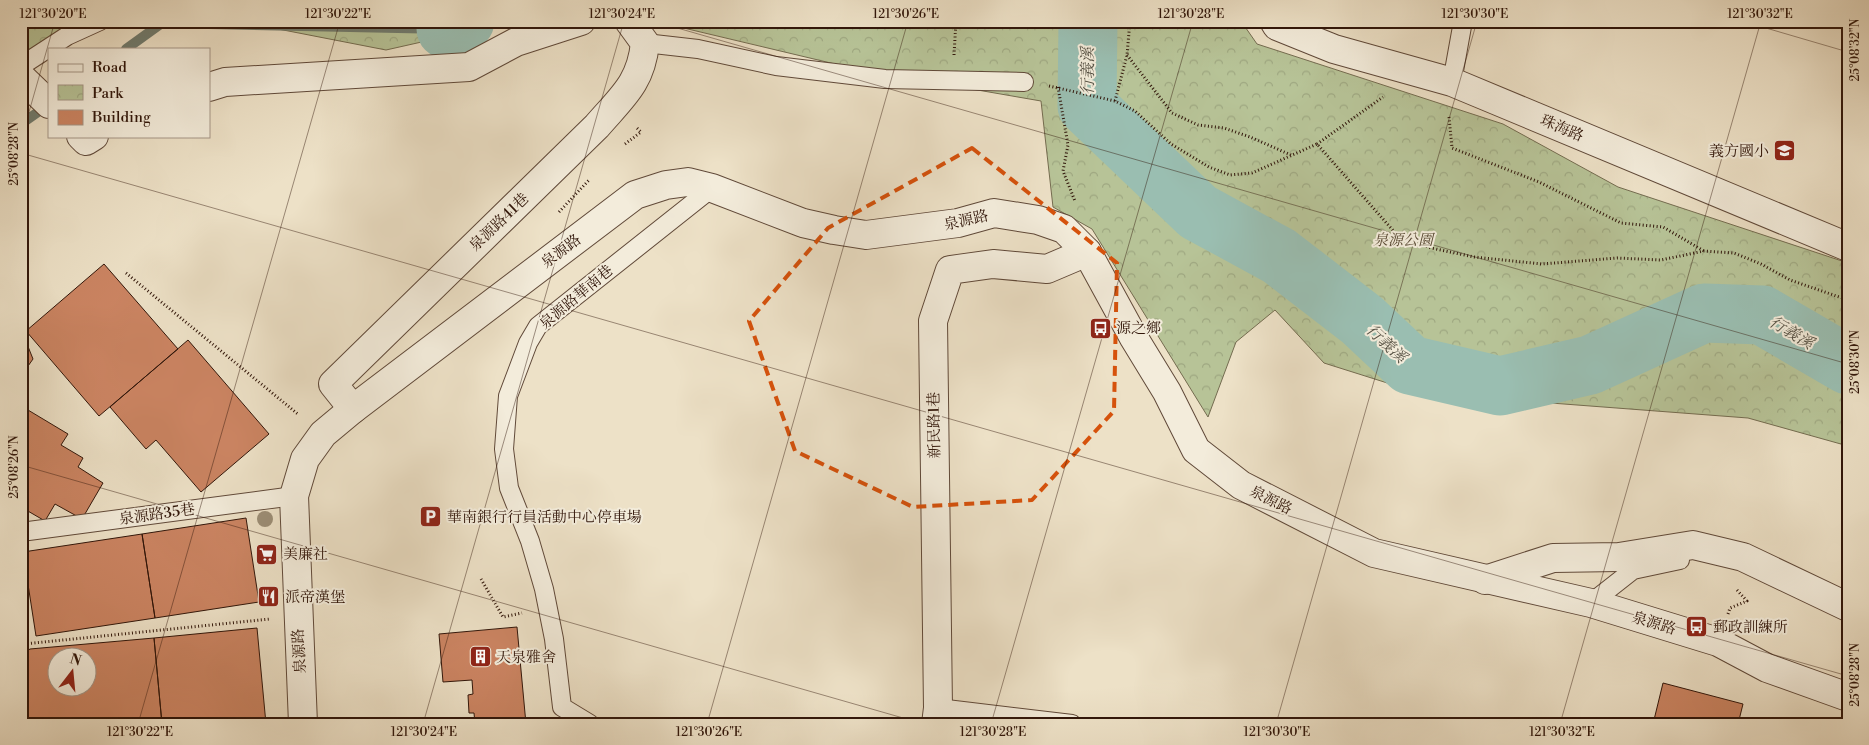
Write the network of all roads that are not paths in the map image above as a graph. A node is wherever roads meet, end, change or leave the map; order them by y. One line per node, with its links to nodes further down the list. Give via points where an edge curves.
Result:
1 (100, 21): 7 (lane, via 67,36)
2 (580, 21): 12 (street, via 516,42 469,67 225,82)
3 (629, 21): 6 (street)
4 (1274, 21): 11 (street, 珠海路, via 1277,26 1334,50)
5 (1463, 21): 11 (lane)
6 (646, 43): 10 (lane, via 698,49 776,66 885,79); 17 (street, 泉源路41巷, via 635,83 597,126 333,384)
7 (52, 48)
8 (48, 52): 9 (lane)
9 (22, 73): 13 (street)
10 (1024, 82)
11 (1452, 82): 15 (street, 珠海路)
12 (210, 87)
13 (48, 103)
14 (712, 188): 16 (street, 泉源路, via 803,223 866,235 958,223 994,213 1038,220 1064,229); 17 (street, 泉源路, via 688,182 635,195); 27 (lane, 泉源路華南巷, via 538,326 508,396 504,449 509,488 544,589 562,707)
15 (1848, 247)
16 (1087, 252): 21 (street, 泉源路, via 1167,392 1196,450 1241,485 1374,553); 25 (street, 新民路1巷, via 1047,269 993,264 950,270 933,321)
17 (353, 408): 18 (street, 泉源路, via 323,434 304,459)
18 (294, 496): 19 (lane, 泉源路35巷); 26 (street, 泉源路)
19 (21, 532)
20 (1725, 553): 21 (street, via 1693,545 1619,557 1553,558); 22 (lane, via 1633,570); 23 (street, via 1743,557)
21 (1485, 580): 22 (street, 泉源路)
22 (1590, 603): 24 (street, 泉源路, via 1718,642 1767,668)
23 (1848, 607)
24 (1848, 697)
25 (937, 716): 28 (lane)
26 (302, 724)
27 (590, 724)
28 (1072, 724)

